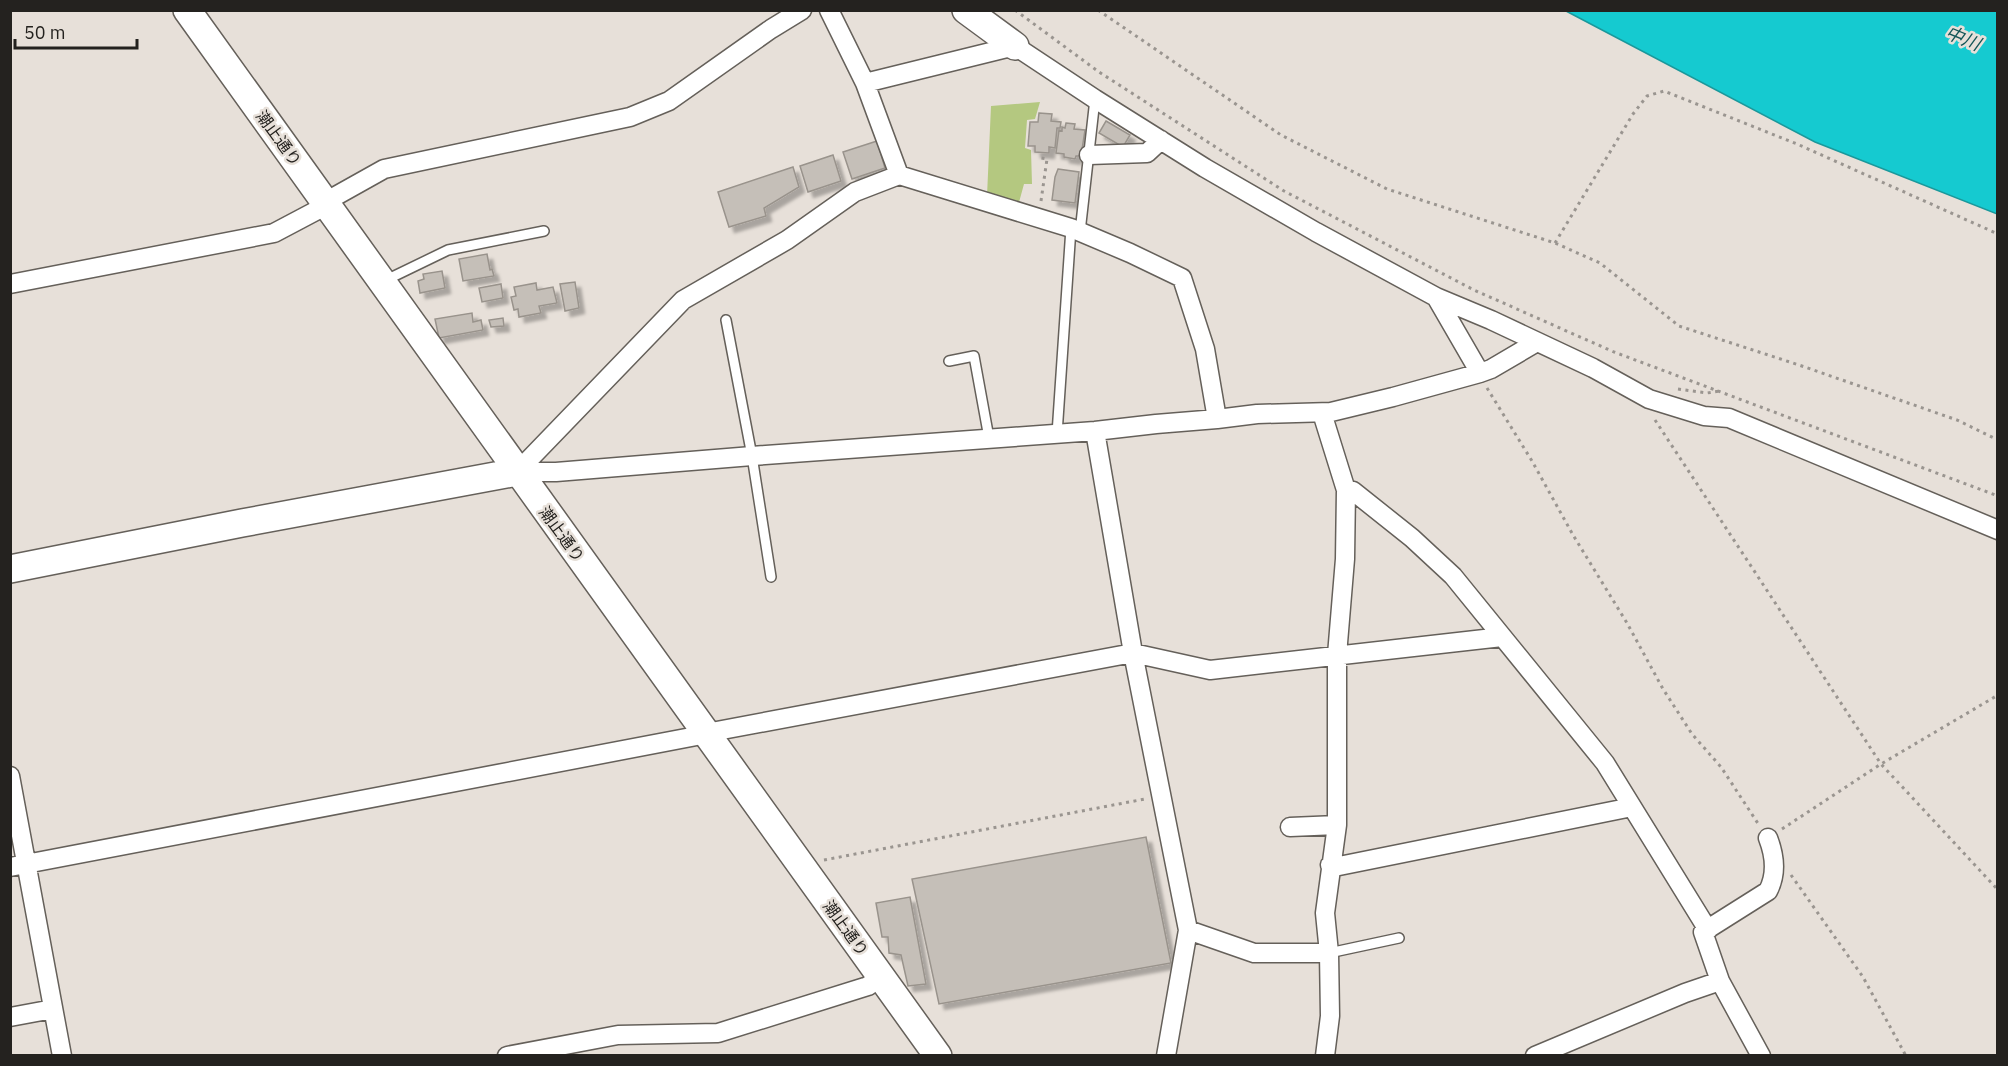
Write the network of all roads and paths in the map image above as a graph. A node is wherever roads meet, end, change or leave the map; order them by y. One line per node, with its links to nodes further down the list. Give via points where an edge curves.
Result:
1 (187, 10): 14 (street, 潮止通り)
2 (802, 10): 14 (street, via 669,101 630,117 384,169)
3 (829, 10): 8 (street)
4 (966, 10): 7 (street)
5 (1015, 10): 37 (path, via 1099,72 1284,191 1474,290 1614,352)
6 (1098, 10): 19 (path, via 1281,135 1387,189)
7 (1015, 46): 8 (street); 9 (street)
8 (865, 83): 13 (street)
9 (1095, 99): 10 (street); 12 (lane)
10 (1161, 140): 12 (street, via 1147,153); 22 (street)
11 (1042, 155): 15 (path, via 1047,159)
12 (1089, 155): 16 (lane)
13 (899, 175): 15 (street); 35 (street, via 855,192 787,240 683,300)
14 (326, 204): 20 (street, 潮止通り); 21 (street, via 274,233)
15 (1039, 218): 16 (street)
16 (1076, 230): 29 (street, via 1182,278 1205,349); 31 (lane)
17 (544, 231): 20 (lane, via 448,250)
18 (1998, 234): 19 (path, via 1797,144 1664,91 1647,96 1633,114)
19 (1555, 243): 33 (path, via 1600,263 1679,327 1946,416)
20 (382, 282): 35 (street, 潮止通り)
21 (10, 284)
22 (1436, 297): 24 (street); 26 (street)
23 (726, 320): 34 (lane)
24 (1537, 342): 26 (street); 27 (street)
25 (949, 361): 32 (lane, via 974,356)
26 (1480, 373): 28 (street); 52 (path, via 1663,689)
27 (1638, 393): 38 (street, via 1704,416 1729,418); 46 (path)
28 (1322, 413): 29 (street); 36 (street)
29 (1217, 419): 30 (street)
30 (1095, 431): 31 (street); 42 (street)
31 (1057, 434): 32 (street)
32 (989, 438): 34 (street)
33 (1998, 440)
34 (752, 456): 35 (street); 40 (lane)
35 (518, 472): 39 (street); 45 (street, 潮止通り)
36 (1346, 490): 41 (street, via 1353,491 1412,538 1452,576); 43 (street, via 1345,559)
37 (1998, 496)
38 (1998, 530)
39 (10, 569)
40 (771, 578)
41 (1502, 637): 43 (street); 49 (street, via 1605,763)
42 (1133, 653): 43 (street, via 1210,670); 45 (street); 48 (street)
43 (1336, 655): 50 (street)
44 (1998, 695): 46 (path)
45 (707, 734): 53 (street, 潮止通り); 54 (street)
46 (1881, 764): 52 (path); 57 (path)
47 (10, 776): 54 (street)
48 (1161, 796): 53 (path); 58 (street)
49 (1632, 807): 55 (street); 59 (street)
50 (1337, 825): 51 (street); 55 (street)
51 (1290, 827)
52 (1768, 838): 59 (street, via 1775,871 1768,891)
53 (800, 864): 62 (street, 潮止通り)
54 (19, 865): 64 (street)
55 (1330, 865): 61 (street, via 1325,913)
56 (1791, 875): 74 (path, via 1863,977)
57 (1998, 890)
58 (1188, 930): 61 (street, via 1254,953); 70 (street)
59 (1707, 930): 63 (street, via 1703,932)
60 (1399, 938): 61 (lane)
61 (1329, 953): 71 (street, via 1330,1016)
62 (880, 976): 66 (street, via 868,986 718,1033 618,1035); 69 (street, 潮止通り)
63 (1720, 981): 72 (street); 73 (street)
64 (53, 1008): 65 (street); 67 (street)
65 (10, 1017)
66 (580, 1049): 68 (street)
67 (62, 1056)
68 (507, 1056)
69 (938, 1056)
70 (1166, 1056)
71 (1325, 1056)
72 (1535, 1056)
73 (1761, 1056)
74 (1906, 1056)

